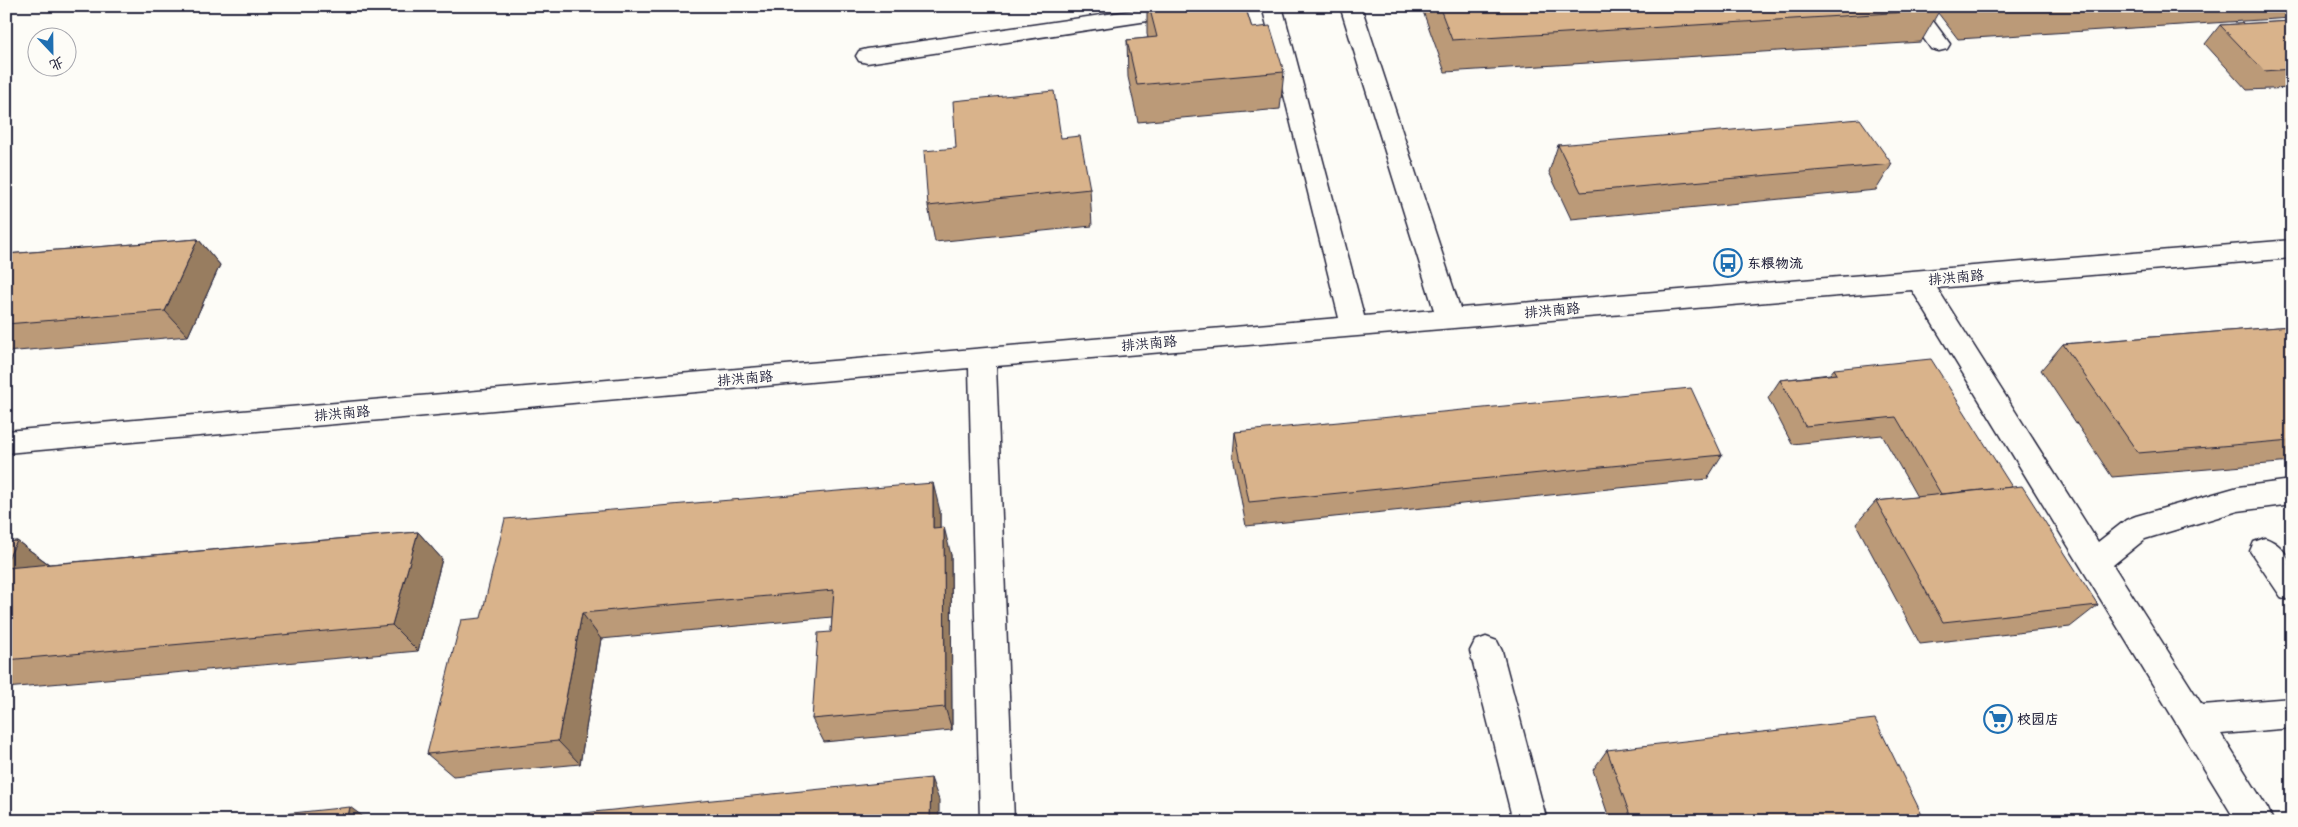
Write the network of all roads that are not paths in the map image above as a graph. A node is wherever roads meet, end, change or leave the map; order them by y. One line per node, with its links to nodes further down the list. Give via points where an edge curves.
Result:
1 (1208, 6): 6 (street)
2 (1272, 6): 10 (street)
3 (1350, 6): 9 (street)
4 (1911, 6): 5 (street)
5 (1940, 44)
6 (868, 56)
7 (2292, 249): 8 (street, 排洪南路)
8 (1919, 280): 9 (street, 排洪南路); 15 (street)
9 (1450, 318): 10 (street, 排洪南路)
10 (1354, 326): 11 (street, 排洪南路)
11 (982, 357): 12 (street, 排洪南路); 20 (street)
12 (6, 442)
13 (2292, 492): 15 (street, via 2238,499 2136,529)
14 (2265, 551): 16 (street)
15 (2095, 562): 19 (street)
16 (2292, 588)
17 (1486, 651): 21 (street)
18 (2292, 713): 19 (street)
19 (2194, 722): 22 (street)
20 (998, 821)
21 (1530, 821)
22 (2256, 821)

